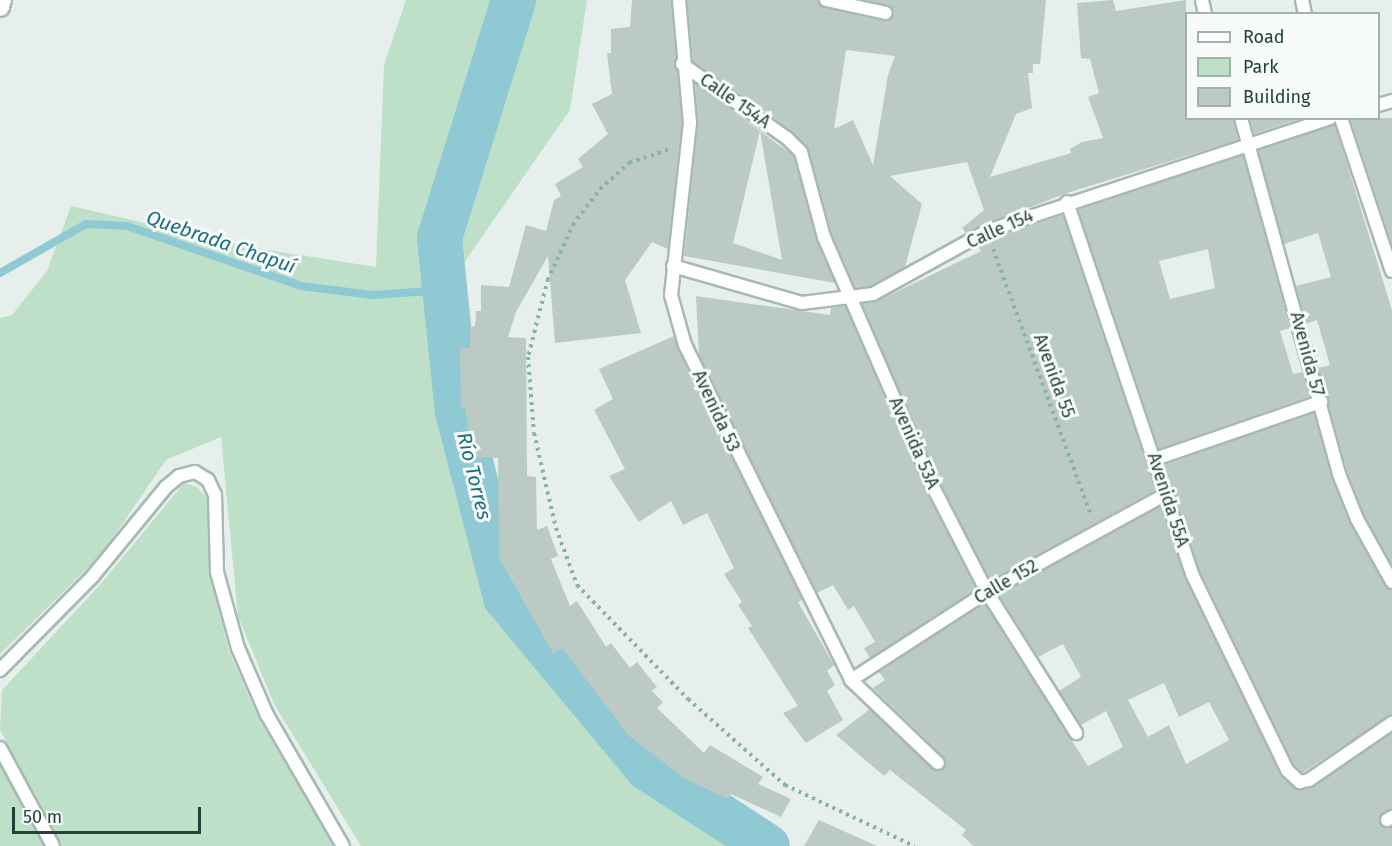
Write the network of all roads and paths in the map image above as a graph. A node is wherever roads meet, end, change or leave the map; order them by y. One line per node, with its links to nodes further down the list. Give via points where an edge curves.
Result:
1 (2, 0): 4 (street)
2 (678, 0): 6 (lane, Avenida 53)
3 (826, 0): 5 (lane)
4 (0, 7)
5 (886, 13)
6 (682, 64): 10 (lane, Calle 154A); 12 (lane, Avenida 53, via 690,123)
7 (1242, 120): 11 (lane, Avenida 57)
8 (1327, 120): 11 (lane, Calle 154)
9 (1342, 120): 16 (lane)
10 (787, 138): 17 (lane, Avenida 53A, via 801,152 824,237)
11 (1250, 146): 13 (lane, Calle 154); 18 (lane, Avenida 57)
12 (687, 152): 15 (lane, Avenida 53); 32 (path, via 661,150 630,162 602,187 574,223 548,279 528,357 534,433 556,528 578,585 688,699 785,785)
13 (1067, 202): 14 (lane, Calle 154); 19 (lane, Avenida 55A)
14 (987, 231): 17 (lane, Calle 154, via 898,283); 21 (path, Avenida 55)
15 (673, 266): 17 (lane, Calle 154, via 779,299 802,303); 25 (lane, Avenida 53, via 670,295 685,345)
16 (1392, 271)
17 (851, 299): 23 (lane, Avenida 53A, via 930,481)
18 (1321, 402): 19 (lane); 22 (lane, Avenida 57, via 1339,474 1357,519)
19 (1155, 459): 20 (lane, Avenida 55A)
20 (1166, 494): 21 (lane, Calle 152); 26 (lane, Avenida 55A, via 1192,574 1227,654 1287,770 1300,782 1309,780)
21 (1097, 530): 23 (lane, Calle 152)
22 (1392, 582)
23 (987, 592): 25 (lane, Calle 152); 27 (lane, Avenida 53A)
24 (0, 670): 31 (lane, via 92,578 166,487 179,476 195,472 208,480 215,495 217,572 238,648 267,715)
25 (851, 680): 29 (lane, Avenida 53)
26 (1392, 723)
27 (1076, 733)
28 (0, 748): 30 (lane)
29 (938, 763)
30 (53, 846)
31 (343, 846)
32 (914, 846)

